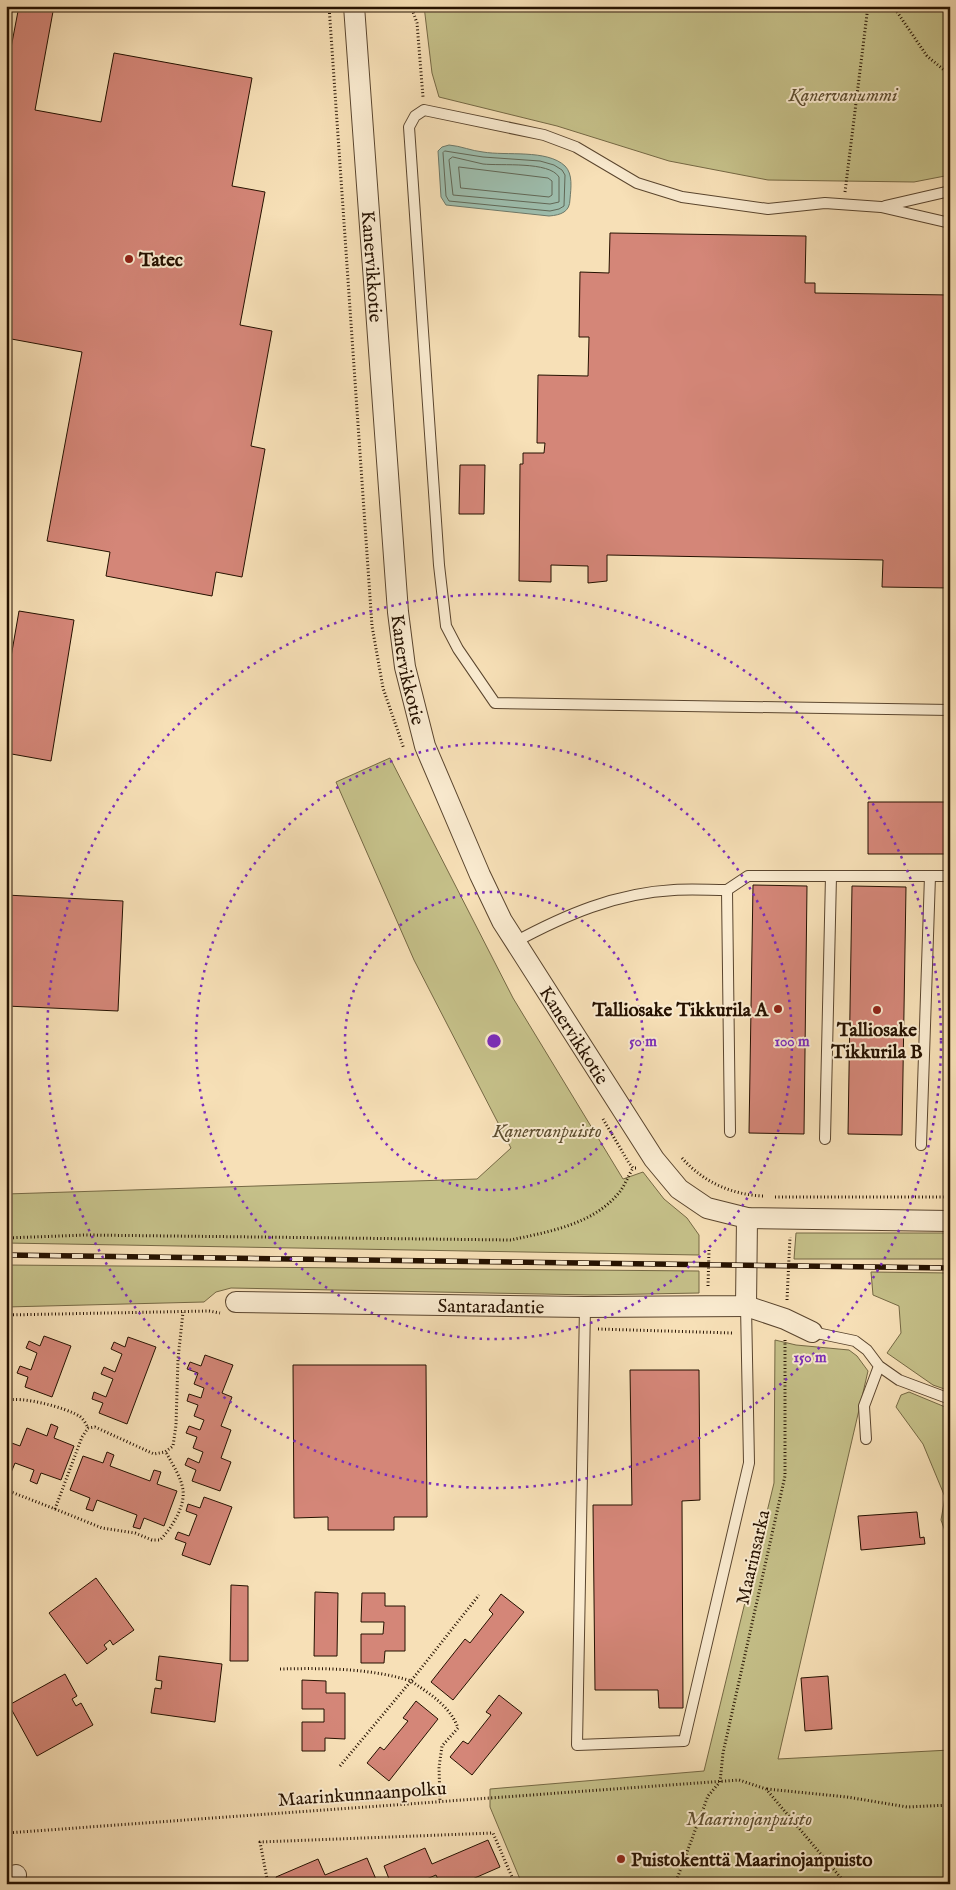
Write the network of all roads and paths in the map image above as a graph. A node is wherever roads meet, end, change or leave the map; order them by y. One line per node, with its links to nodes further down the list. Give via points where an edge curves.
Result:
1 (329, 6): 13 (path, via 372,626 383,688)
2 (354, 6): 18 (street, Kanervikkotie, via 398,612 405,667 425,746 502,922)
3 (411, 6): 7 (path, via 417,23)
4 (868, 6): 9 (path)
5 (893, 6): 6 (path, via 927,56)
6 (950, 75)
7 (424, 110): 9 (lane, via 544,135 576,147 636,183 682,197 768,209); 12 (lane, via 415,116 409,127 446,626 495,703)
8 (950, 191): 10 (lane)
9 (843, 204): 10 (lane)
10 (881, 207): 11 (lane)
11 (950, 223)
12 (950, 710)
13 (406, 755)
14 (831, 876): 15 (lane); 17 (lane, via 748,876); 21 (lane)
15 (930, 876): 16 (lane); 22 (lane)
16 (950, 876)
17 (727, 890): 18 (lane, via 672,890 609,900 554,921); 20 (lane)
18 (515, 942): 23 (street, Kanervikkotie)
19 (602, 1118): 24 (path)
20 (730, 1132)
21 (825, 1139)
22 (921, 1145)
23 (654, 1159): 24 (path); 25 (path, via 672,1149 698,1174 726,1189 751,1196); 27 (street, Kanervikkotie, via 679,1189 707,1208)
24 (633, 1168): 30 (path, via 617,1195 591,1216 555,1230 511,1240 86,1235)
25 (790, 1196): 26 (path); 28 (path, Maarinsarka)
26 (950, 1197)
27 (747, 1218): 28 (street); 32 (street)
28 (790, 1219): 29 (street); 37 (path, Maarinsarka)
29 (950, 1221)
30 (6, 1238)
31 (236, 1302): 33 (street, Santaradantie)
32 (746, 1306): 33 (street, Santaradantie); 37 (street, Santaradantie); 40 (lane)
33 (585, 1307): 40 (lane, via 577,1746 684,1741 749,1463)
34 (209, 1311): 35 (path)
35 (183, 1312): 36 (path); 46 (path, via 176,1425 173,1446)
36 (6, 1315)
37 (785, 1327): 39 (street, Santaradantie); 53 (path, Maarinsarka, via 785,1476 723,1753)
38 (708, 1332): 40 (path)
39 (812, 1332): 41 (lane, via 855,1341 867,1350)
40 (747, 1334)
41 (878, 1366): 42 (lane, via 900,1380); 45 (lane, via 864,1406)
42 (950, 1399)
43 (6, 1401): 44 (path, via 24,1399 68,1411 80,1416)
44 (88, 1428): 46 (path, via 95,1427 154,1454); 48 (path)
45 (866, 1439)
46 (166, 1452): 48 (path, via 184,1492 168,1532 160,1540 102,1528)
47 (6, 1490): 48 (path)
48 (55, 1509)
49 (479, 1595): 51 (path)
50 (280, 1668): 51 (path, via 359,1672)
51 (411, 1682): 52 (path); 55 (path, via 453,1716 458,1728 442,1746)
52 (340, 1766)
53 (720, 1782): 54 (path, Maarinkunnaanpolku, via 738,1780); 55 (path, Maarinkunnaanpolku); 60 (path, via 708,1796)
54 (766, 1789): 56 (path, Maarinkunnaanpolku, via 847,1796 906,1807); 61 (path)
55 (440, 1802): 57 (path, Maarinkunnaanpolku)
56 (950, 1805)
57 (6, 1833)
58 (268, 1884): 59 (path, via 260,1842 493,1833)
59 (515, 1884)
60 (675, 1884)
61 (846, 1884)

